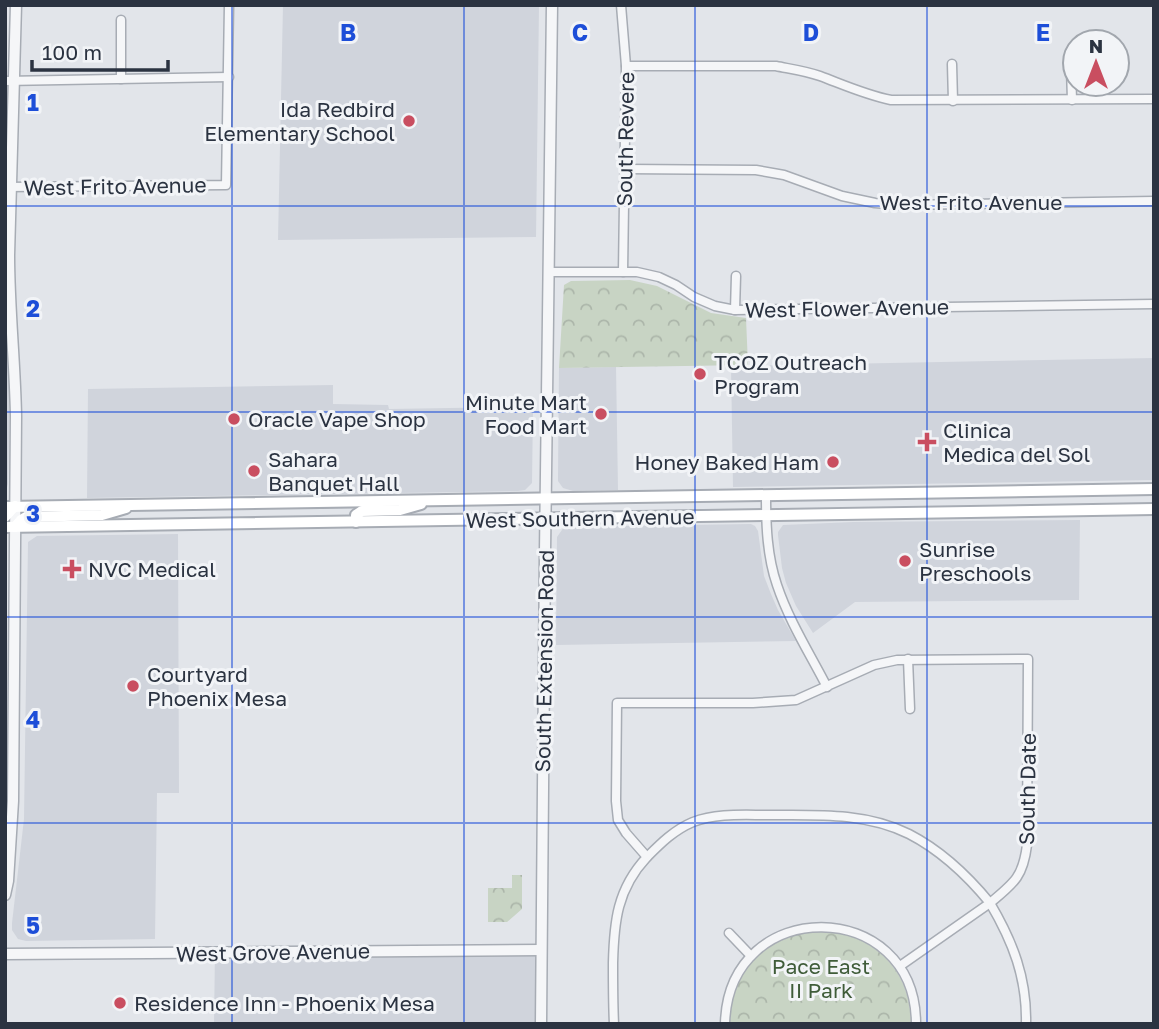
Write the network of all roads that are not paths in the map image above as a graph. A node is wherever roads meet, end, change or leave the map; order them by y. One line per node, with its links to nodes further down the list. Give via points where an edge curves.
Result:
1 (16, 5): 10 (street)
2 (229, 5): 8 (street)
3 (552, 5): 17 (street, South Extension Road)
4 (621, 5): 7 (street, South Revere)
5 (121, 20): 9 (street)
6 (952, 64): 13 (street)
7 (626, 66): 13 (street, via 776,66 891,100); 14 (street, South Revere)
8 (229, 77): 9 (street); 15 (street, West Frito Avenue, via 226,185)
9 (121, 79): 10 (street)
10 (10, 81): 15 (street)
11 (1154, 99): 12 (street)
12 (1072, 100): 13 (street)
13 (953, 101)
14 (625, 169): 16 (street, West Frito Avenue, via 755,170 784,175 842,196 901,205); 18 (street, South Revere)
15 (8, 187): 28 (street, via 15,361)
16 (1154, 201)
17 (549, 272): 18 (street, West Flower Avenue); 24 (street, South Extension Road)
18 (623, 272): 21 (street, West Flower Avenue, via 659,277 694,297)
19 (736, 276): 21 (street)
20 (1154, 304): 21 (street, West Flower Avenue)
21 (735, 310)
22 (1154, 489): 23 (main road, West Southern Avenue)
23 (766, 495): 24 (main road, West Southern Avenue); 30 (street)
24 (545, 498): 25 (main road, West Southern Avenue); 32 (street, South Extension Road)
25 (441, 500): 26 (main road, West Southern Avenue); 33 (main road, via 400,510 362,511)
26 (220, 503): 27 (main road, West Southern Avenue); 34 (main road)
27 (136, 504): 28 (main road, West Southern Avenue); 35 (main road, via 102,515 26,517)
28 (10, 507): 31 (main road); 35 (street)
29 (1154, 509): 30 (main road, West Southern Avenue)
30 (766, 515): 32 (main road, West Southern Avenue); 37 (street, via 776,584)
31 (5, 517)
32 (545, 519): 33 (main road, West Southern Avenue); 43 (street, South Extension Road)
33 (356, 522): 34 (main road, West Southern Avenue)
34 (222, 524): 35 (main road, West Southern Avenue)
35 (10, 527): 40 (street, via 13,801)
36 (908, 659): 37 (street, via 874,665); 38 (street); 41 (street, South Date, via 1028,659 1025,860 1013,884)
37 (827, 687): 39 (street, via 796,700 617,703 618,820)
38 (910, 709)
39 (647, 857): 41 (street, via 663,839 695,821 714,817 843,816 878,823 919,840 969,877); 48 (street, via 635,870 618,907)
40 (5, 895)
41 (990, 902): 46 (street, South Date); 51 (street, via 1020,967)
42 (729, 933): 45 (street)
43 (541, 950): 44 (street, West Grove Avenue); 47 (street, South Extension Road)
44 (5, 954)
45 (751, 956): 46 (street, via 780,935 798,929 834,928 854,932 881,947); 49 (street, via 732,984)
46 (900, 966): 50 (street, via 912,996)
47 (541, 1024)
48 (614, 1024)
49 (725, 1024)
50 (916, 1024)
51 (1026, 1024)

